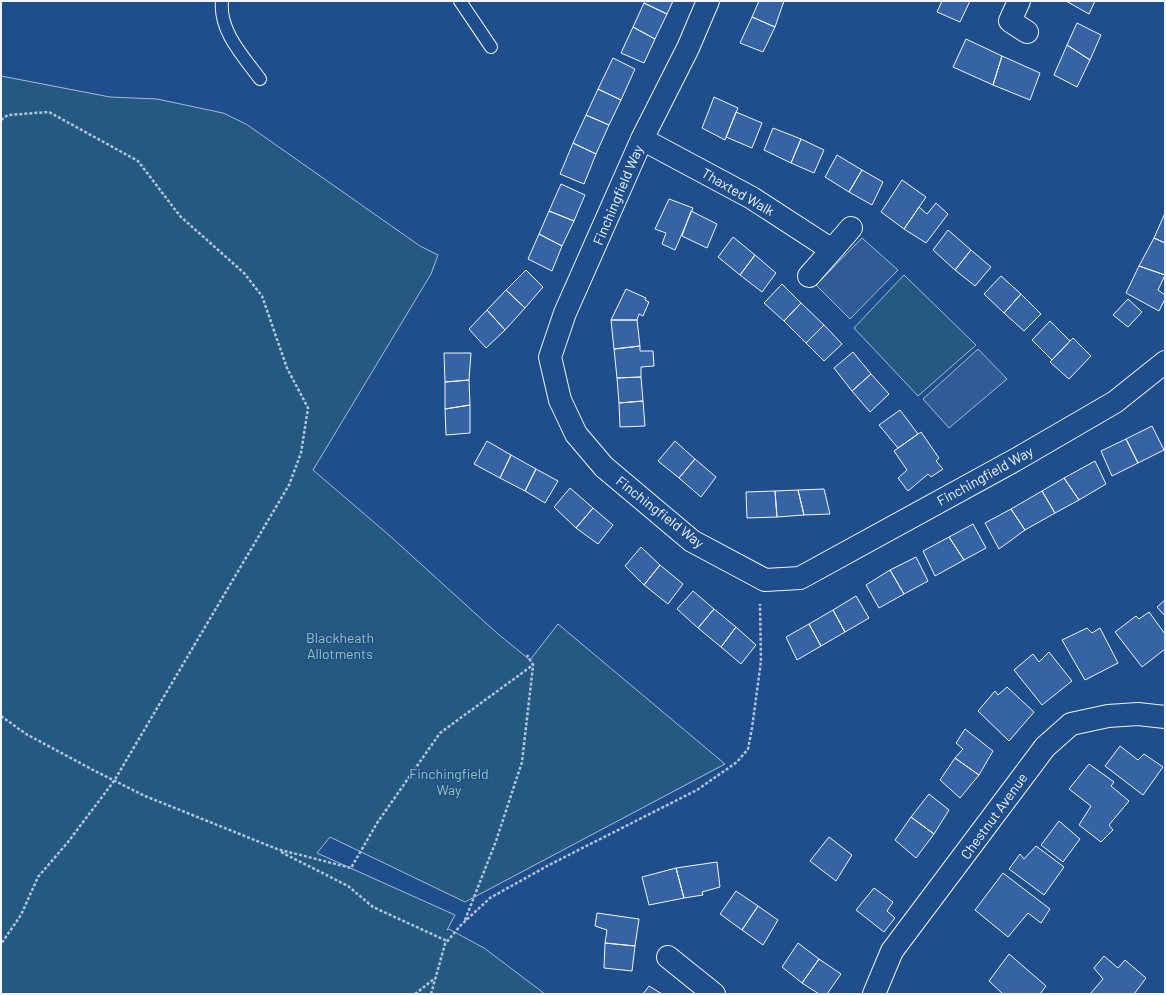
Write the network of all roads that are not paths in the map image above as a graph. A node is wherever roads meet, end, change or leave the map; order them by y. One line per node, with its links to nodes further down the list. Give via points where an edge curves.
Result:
1 (222, 1): 7 (lane, via 225,27 234,44)
2 (460, 1): 6 (lane)
3 (708, 1): 8 (street, Finchingfield Way, via 688,48)
4 (1019, 1): 5 (street, via 1010,21)
5 (1027, 32)
6 (491, 47)
7 (260, 79)
8 (642, 139): 10 (street, Thaxted Walk, via 752,198); 12 (street, Finchingfield Way, via 565,313 550,357 560,400 576,434 604,467 692,541 765,580 800,578 1115,402)
9 (851, 228): 10 (street)
10 (832, 250): 11 (street)
11 (809, 276)
12 (1165, 362)
13 (1165, 717): 16 (street, Chestnut Avenue, via 1138,714 1108,716 1071,724 1045,747 892,951)
14 (668, 957): 15 (street)
15 (714, 994)
16 (874, 994)

